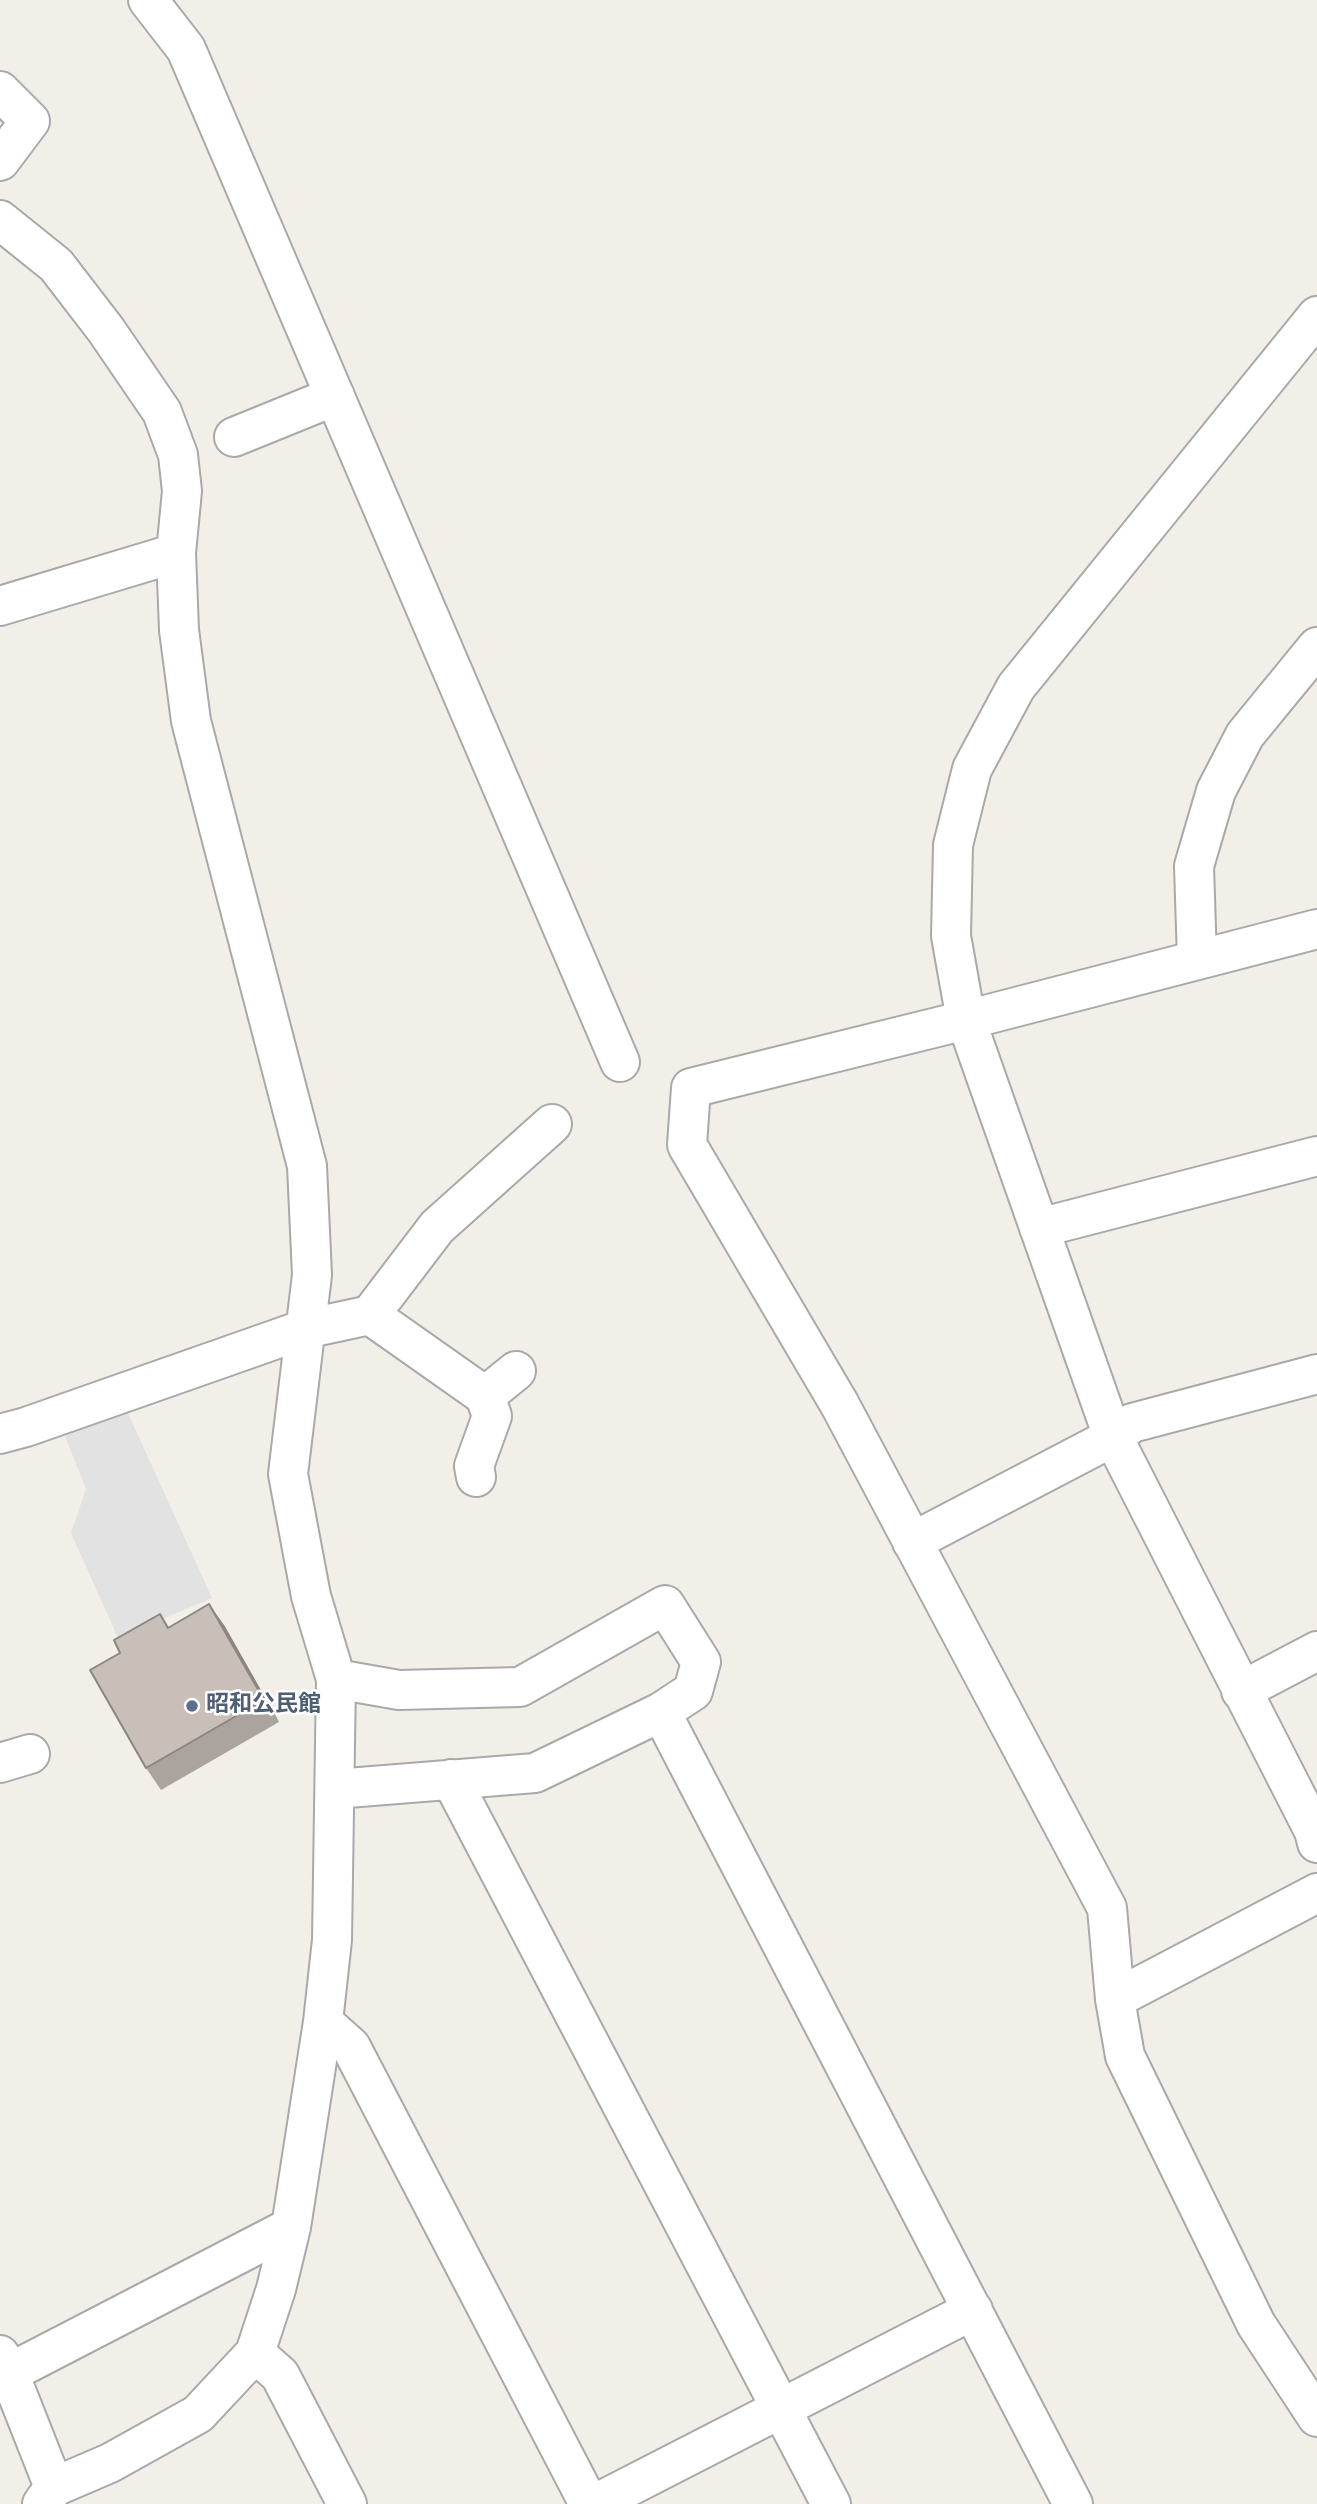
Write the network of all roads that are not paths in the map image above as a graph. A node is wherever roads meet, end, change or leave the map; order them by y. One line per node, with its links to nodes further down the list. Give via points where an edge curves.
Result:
1 (155, 3): 6 (street, via 186,49)
2 (0, 91): 3 (street, via 30,121)
3 (0, 161)
4 (0, 220): 8 (street, via 56,265 162,412 178,455 182,491)
5 (1317, 316): 13 (street, via 1016,687 972,769 953,845 951,936)
6 (335, 396): 7 (street); 14 (street)
7 (234, 437)
8 (176, 553): 9 (street); 19 (street, via 179,630 191,721 307,1166 312,1275)
9 (0, 607)
10 (1317, 647): 12 (street, via 1245,735 1216,792 1194,866)
11 (1317, 929): 12 (street)
12 (1197, 960): 13 (street)
13 (966, 1020): 17 (street); 26 (street, via 691,1088 687,1145 840,1405)
14 (620, 1062)
15 (552, 1124): 18 (street, via 437,1227)
16 (1317, 1156): 17 (street)
17 (1039, 1228): 24 (street)
18 (370, 1315): 19 (street); 22 (street)
19 (305, 1329): 23 (street); 28 (street, via 288,1474 311,1595)
20 (516, 1371): 22 (street)
21 (1317, 1374): 24 (street, via 1132,1423)
22 (485, 1396): 25 (street, via 492,1416 474,1466)
23 (0, 1434)
24 (1113, 1437): 26 (street); 29 (street)
25 (476, 1477)
26 (912, 1542): 35 (street, via 1107,1908)
27 (1317, 1651): 29 (street)
28 (335, 1679): 30 (street, via 399,1690 520,1687 665,1605 701,1662 694,1691); 32 (street)
29 (1241, 1691): 33 (street)
30 (661, 1712): 31 (street, via 535,1773); 38 (street)
31 (451, 1779): 32 (street); 41 (street)
32 (335, 1789): 36 (street, via 332,1940)
33 (1317, 1843)
34 (1317, 1894): 35 (street)
35 (1115, 1999): 42 (street, via 1125,2056 1256,2323)
36 (323, 2022): 37 (street); 45 (street, via 351,2048)
37 (291, 2227): 39 (street); 40 (street)
38 (973, 2310): 41 (street); 48 (street)
39 (255, 2353): 43 (street, via 198,2414); 44 (street, via 280,2375)
40 (5, 2364): 43 (street)
41 (781, 2408): 46 (street); 47 (street)
42 (1317, 2417)
43 (48, 2496)
44 (347, 2504)
45 (589, 2504)
46 (595, 2504)
47 (831, 2504)
48 (1073, 2504)

